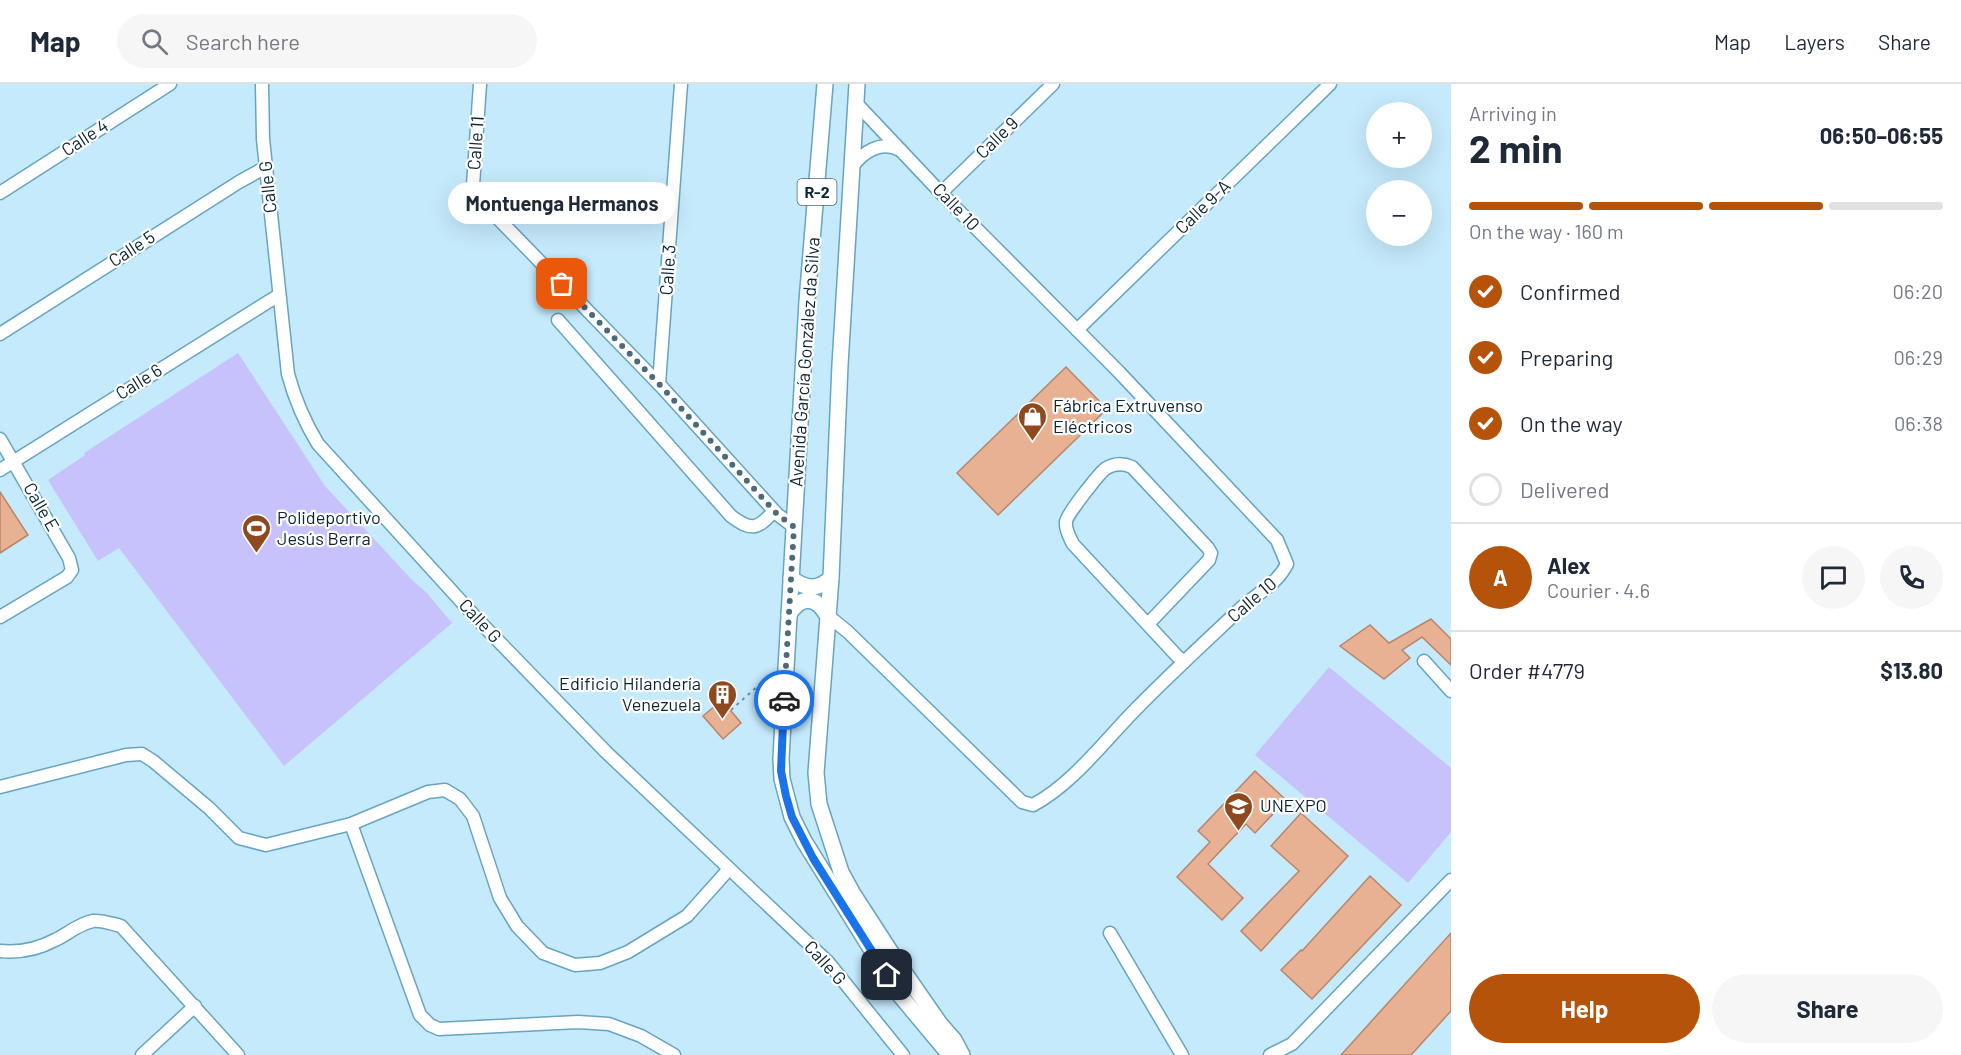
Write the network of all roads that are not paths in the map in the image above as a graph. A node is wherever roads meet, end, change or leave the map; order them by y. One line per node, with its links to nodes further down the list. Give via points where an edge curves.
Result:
1 (170, 84): 14 (street, Calle 4)
2 (262, 84): 11 (street, Calle G)
3 (480, 84): 19 (street, Calle 11, via 473,185 480,200)
4 (681, 84): 19 (street, Calle 3)
5 (825, 84): 23 (main road, Avenida García González da Silva / R-2)
6 (857, 84): 9 (main road, Avenida García González da Silva / R-2)
7 (1053, 84): 13 (street, Calle 9)
8 (1330, 84): 17 (street, Calle 9-A)
9 (856, 103): 10 (street, Calle 10); 12 (main road, Avenida García González da Silva / R-2)
10 (901, 150): 12 (street, via 874,148); 13 (street, Calle 10)
11 (266, 167): 15 (street, Calle G); 18 (street, Calle 5)
12 (852, 167): 27 (main road, Avenida García González da Silva / R-2)
13 (941, 192): 17 (street, Calle 10)
14 (0, 193)
15 (279, 295): 21 (street, Calle 6); 37 (street, Calle G, via 288,374 295,400 318,444 479,621 606,752)
16 (558, 320): 24 (street, via 731,516 746,527 754,527)
17 (1077, 330): 33 (street, Calle 10, via 1277,540 1287,564 1282,574)
18 (0, 334)
19 (659, 384): 24 (street, Calle 11)
20 (0, 439): 21 (street, Calle E)
21 (14, 461): 22 (street, Calle 6); 30 (street, Calle E, via 72,570 67,577)
22 (0, 470)
23 (795, 508): 24 (street); 25 (main road, Avenida García González da Silva / R-2)
24 (775, 512): 25 (street, Calle 11)
25 (794, 527): 26 (main road, Avenida García González da Silva / R-2)
26 (791, 578): 27 (main road, via 813,588); 28 (main road, Avenida García González da Silva / R-2)
27 (831, 578): 29 (main road, Avenida García González da Silva / R-2)
28 (789, 614): 29 (main road, via 802,601 809,600); 46 (main road, Avenida García González da Silva / R-2, via 781,759 792,817 899,994)
29 (827, 615): 33 (street, Calle 10, via 1022,802 1033,805 1067,780); 47 (main road, Avenida García González da Silva / R-2, via 816,773 828,835 853,894)
30 (0, 617)
31 (1148, 624): 31 (street, via 1211,554 1132,467 1114,465 1105,469 1070,512 1066,521 1068,533 1073,544); 33 (street)
32 (1424, 660): 34 (street)
33 (1184, 662)
34 (1451, 691)
35 (0, 787): 36 (street, via 142,754 209,808 239,838 266,845)
36 (351, 824): 37 (street, via 428,792 445,790 460,799 472,816 500,898 517,926 543,953 575,965 600,963 628,952 687,916); 44 (street, via 420,1015 430,1026 439,1029 609,1024)
37 (729, 869): 45 (street, Calle G, via 828,962)
38 (1451, 880): 49 (street, via 1292,1044)
39 (1110, 933): 48 (street)
40 (0, 951): 41 (street, via 39,947 93,921 121,926)
41 (195, 1006): 42 (street); 43 (street)
42 (142, 1055)
43 (238, 1055)
44 (674, 1055)
45 (903, 1055)
46 (953, 1055)
47 (962, 1055)
48 (1182, 1055)
49 (1270, 1055)

